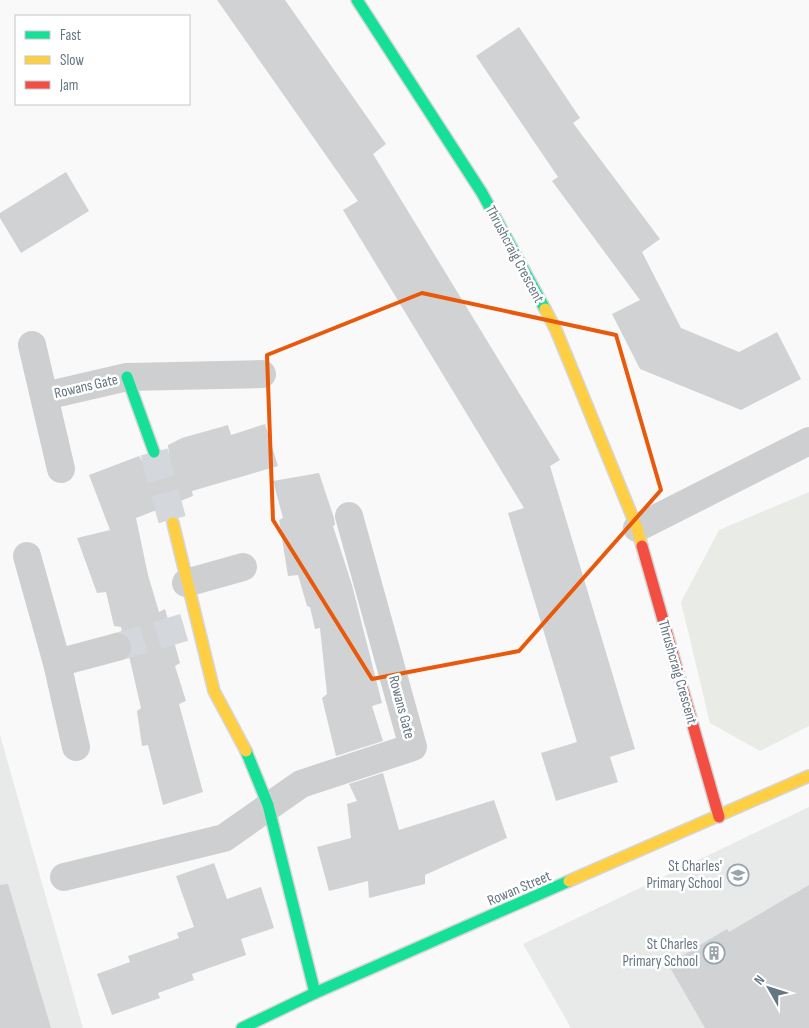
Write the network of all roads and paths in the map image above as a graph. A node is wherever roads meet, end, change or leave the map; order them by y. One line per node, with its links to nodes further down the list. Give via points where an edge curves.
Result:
1 (357, 0): 11 (street, Thrushcraig Crescent, via 482,193 556,330)
2 (32, 345): 5 (street, Rowans Gate)
3 (262, 374): 4 (street, Rowans Gate)
4 (127, 377): 5 (street, Rowans Gate); 7 (street, Rowans Gate)
5 (45, 396): 8 (street, Rowans Gate)
6 (809, 441): 11 (street)
7 (154, 452)
8 (61, 469)
9 (349, 516): 19 (street, Rowans Gate, via 413,747 301,784)
10 (173, 524): 14 (street)
11 (637, 528): 20 (street, Thrushcraig Crescent)
12 (27, 556): 16 (street)
13 (243, 566): 14 (street)
14 (186, 583): 19 (street, via 214,691 250,758)
15 (117, 647): 16 (street)
16 (57, 663): 17 (street)
17 (76, 746)
18 (809, 776): 20 (street, Rowan Street)
19 (268, 805): 21 (street, Rowans Gate, via 224,838); 22 (street)
20 (719, 817): 22 (street, Rowan Street)
21 (64, 877)
22 (315, 993): 23 (street, Rowan Street)
23 (242, 1028)

